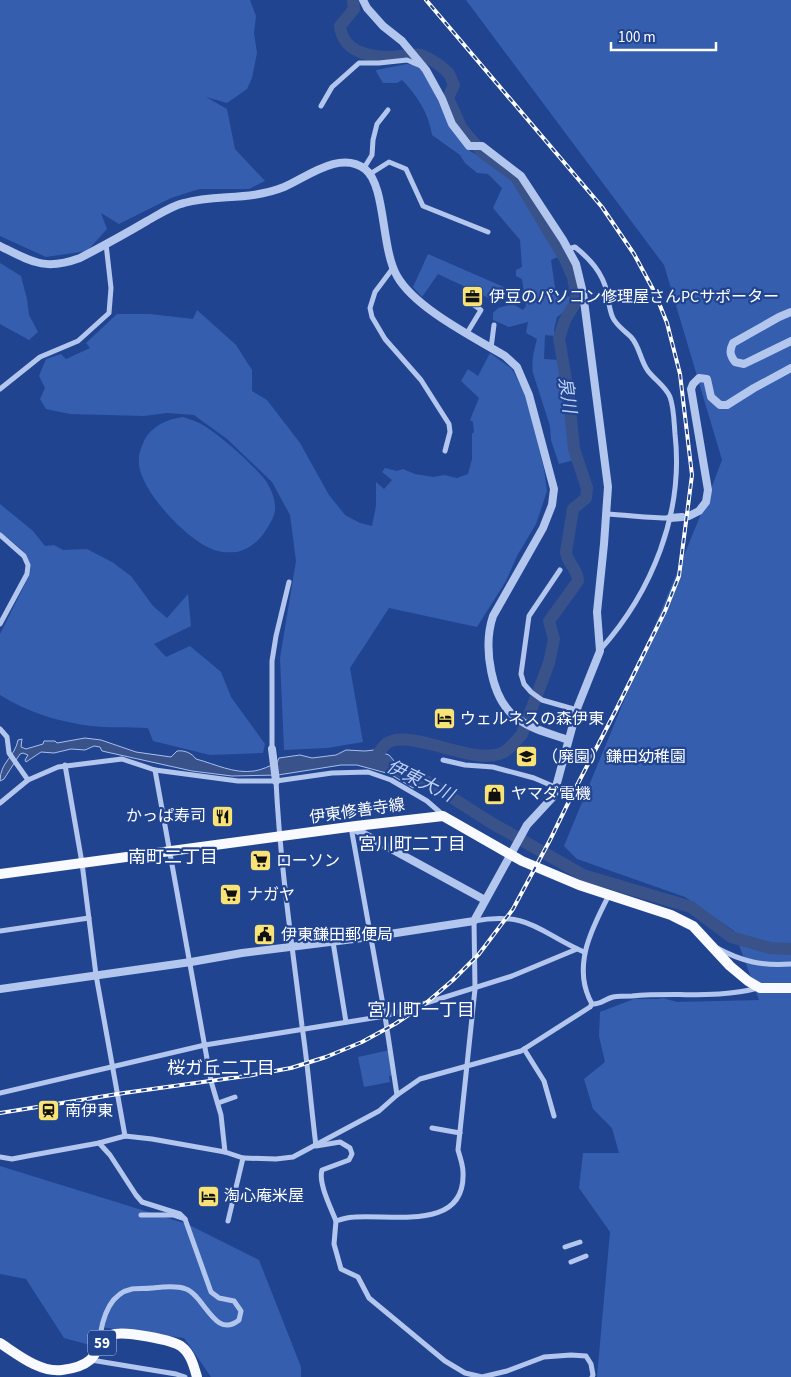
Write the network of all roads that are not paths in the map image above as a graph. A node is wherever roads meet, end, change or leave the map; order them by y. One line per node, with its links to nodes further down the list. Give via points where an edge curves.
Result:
1 (363, 0): 2 (street)
2 (423, 67): 3 (street, via 407,60 359,63 332,87); 9 (street, via 452,124 469,146 482,146 521,176)
3 (321, 106)
4 (388, 110): 5 (street, via 377,124)
5 (367, 171): 6 (street, via 388,162 399,165 406,169 423,206); 7 (street, via 346,163 337,164 264,194 183,203); 10 (street, via 375,182)
6 (488, 232)
7 (106, 244): 8 (street, via 80,258 52,266 36,263); 18 (street, via 111,288 109,313 78,341 40,357)
8 (0, 246)
9 (568, 249): 20 (street, via 576,264 583,293 608,487); 21 (street, via 575,247 598,270 613,318 638,346 644,364 669,394 677,461)
10 (392, 268): 14 (street, via 424,305); 19 (street, via 375,292 370,308 372,317 385,339 421,380 449,424)
11 (468, 301): 14 (street, via 481,310)
12 (791, 312): 15 (street, via 733,343 731,356 735,362 744,364)
13 (494, 325): 16 (street)
14 (467, 333): 16 (street)
15 (791, 341)
16 (491, 348): 31 (street, via 506,356 522,376 554,489 543,528 489,628 493,679 504,703 519,720)
17 (791, 368): 21 (street, via 727,405 720,405 711,397 707,379 699,378 692,384 708,490 706,502 699,511)
18 (0, 389)
19 (444, 451)
20 (606, 514): 21 (street); 28 (street, via 596,612)
21 (670, 518): 28 (street, via 643,589 630,613)
22 (0, 535): 26 (street, via 24,556 28,565 27,574)
23 (560, 570): 29 (street, via 529,616 521,674 524,684 542,700)
24 (289, 582): 32 (street, via 272,661)
25 (0, 609): 26 (street)
26 (8, 612): 27 (street)
27 (0, 624)
28 (600, 651): 29 (street)
29 (577, 710): 31 (street)
30 (0, 729): 36 (street, via 6,736 9,753)
31 (568, 740): 38 (street)
32 (272, 748): 37 (street)
33 (443, 760): 38 (street, via 493,767)
34 (65, 765): 35 (street, via 122,759); 36 (street); 45 (street)
35 (156, 770): 37 (street, via 238,781); 43 (street)
36 (28, 780): 39 (street)
37 (276, 781): 40 (street, via 332,773 378,774 427,801); 42 (street)
38 (555, 787): 44 (street, via 552,798 527,825)
39 (0, 803)
40 (444, 816): 41 (main road, 伊東修善寺線); 44 (main road)
41 (351, 827): 42 (main road, 伊東修善寺線); 48 (street); 52 (street)
42 (279, 837): 43 (main road, 伊東修善寺線); 55 (street)
43 (170, 851): 45 (main road, 伊東修善寺線); 58 (street)
44 (512, 851): 47 (main road, via 579,885); 48 (street)
45 (82, 863): 46 (main road, 伊東修善寺線); 49 (street)
46 (0, 874)
47 (609, 894): 54 (main road, via 686,922); 57 (street)
48 (485, 900): 50 (street)
49 (89, 918): 51 (street); 60 (street)
50 (474, 921): 52 (street); 56 (street, via 494,917 518,920 545,930); 64 (street)
51 (0, 931)
52 (370, 937): 53 (street); 66 (street)
53 (334, 942): 55 (street); 67 (street)
54 (711, 945): 59 (street, via 753,963); 61 (main road, via 730,966)
55 (292, 948): 58 (street); 68 (street)
56 (577, 949): 57 (street); 64 (street)
57 (584, 952): 65 (street, via 582,968)
58 (191, 962): 60 (street); 69 (street)
59 (791, 964)
60 (96, 975): 63 (street); 72 (street)
61 (760, 988): 62 (main road); 65 (street, via 718,994 614,997)
62 (791, 988)
63 (0, 989)
64 (476, 989): 66 (street); 71 (street)
65 (592, 1004): 70 (street)
66 (385, 1016): 67 (street); 74 (street)
67 (346, 1022): 68 (street)
68 (303, 1028): 69 (street); 82 (street)
69 (205, 1045): 72 (street); 76 (street)
70 (524, 1049): 71 (street); 77 (street, via 544,1081)
71 (468, 1066): 74 (street, via 420,1079); 79 (street)
72 (112, 1067): 73 (street); 80 (street)
73 (0, 1093)
74 (396, 1095): 82 (street, via 380,1110)
75 (234, 1097): 76 (street)
76 (218, 1103): 83 (street)
77 (554, 1116)
78 (432, 1128): 79 (street)
79 (460, 1133): 89 (street, via 458,1150 463,1186 449,1208 430,1215 354,1216)
80 (125, 1136): 81 (street); 83 (street)
81 (99, 1143): 84 (street, via 12,1159); 87 (street, via 142,1202 180,1214)
82 (316, 1146): 85 (street, via 293,1157); 89 (street, via 340,1142 350,1148 352,1154 349,1160 322,1170 321,1174)
83 (225, 1152): 85 (street)
84 (0, 1157)
85 (243, 1158): 88 (street)
86 (141, 1215): 87 (street, via 173,1215)
87 (185, 1219): 95 (street, via 207,1285 219,1298 234,1301 239,1306 239,1320 233,1325 220,1322 210,1315 195,1294 186,1289 132,1289 112,1301 101,1324)
88 (228, 1221)
89 (336, 1221): 99 (street, via 334,1244 341,1269 358,1277 369,1298 445,1361 465,1373)
90 (580, 1242): 91 (street)
91 (565, 1247)
92 (586, 1256): 93 (street)
93 (571, 1262)
94 (0, 1343): 96 (main road, 59, via 49,1370 70,1369)
95 (98, 1347): 96 (main road, 59); 98 (main road, 59, via 108,1337 122,1332 180,1344 188,1353)
96 (90, 1360): 97 (street)
97 (186, 1377)
98 (197, 1377)
99 (482, 1377): 100 (street, via 544,1358 571,1355 586,1356 591,1364)
100 (592, 1377)

